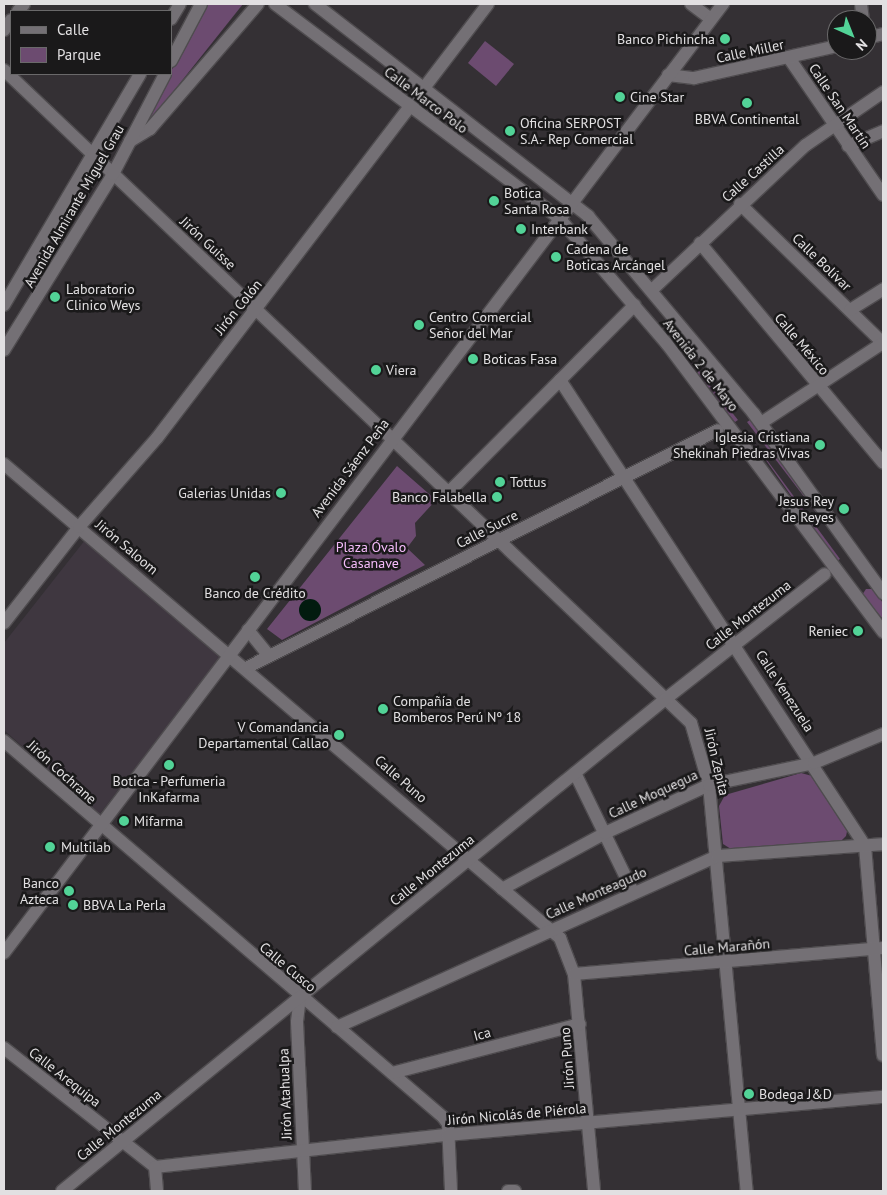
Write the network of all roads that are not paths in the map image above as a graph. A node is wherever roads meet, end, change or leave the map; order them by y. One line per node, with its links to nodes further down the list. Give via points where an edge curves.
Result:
1 (180, 4): 9 (street)
2 (201, 4): 13 (street)
3 (258, 4): 23 (street, via 150,129)
4 (275, 4): 20 (street, Calle Marco Polo)
5 (315, 4): 18 (street, Calle Marco Polo)
6 (488, 4): 18 (street, Jirón Colón)
7 (691, 4): 10 (street)
8 (722, 4): 10 (street, Avenida Sáenz Peña)
9 (172, 17)
10 (711, 19): 17 (street, Avenida Sáenz Peña)
11 (827, 48): 12 (street, Calle Miller)
12 (789, 58): 17 (street, Calle Miller, via 694,78); 21 (street, Calle San Martín)
13 (172, 59)
14 (4, 70): 25 (street, Jirón Guisse)
15 (139, 75): 25 (street, Avenida Almirante Miguel Grau)
16 (164, 75): 23 (street, Avenida Almirante Miguel Grau)
17 (668, 75): 28 (street, Avenida Sáenz Peña)
18 (423, 89): 20 (street, Jirón Colón); 28 (street, Calle Marco Polo)
19 (883, 92): 21 (street, Calle Castilla)
20 (409, 106): 30 (street, Calle Marco Polo); 36 (street, Jirón Colón)
21 (835, 126): 24 (street, Calle San Martín); 29 (street, Calle Castilla, via 806,145)
22 (883, 131): 24 (street)
23 (130, 141): 26 (street, Avenida Almirante Miguel Grau)
24 (848, 146): 27 (street, Calle San Martín)
25 (94, 155): 26 (street, Jirón Guisse); 34 (street, Avenida Almirante Miguel Grau)
26 (113, 174): 36 (street, Jirón Guisse); 39 (street, Avenida Almirante Miguel Grau)
27 (883, 195)
28 (572, 201): 30 (street, Avenida Sáenz Peña); 32 (street, Avenida 2 de Mayo)
29 (740, 204): 31 (street, Calle Castilla); 37 (street, Calle Bolívar)
30 (559, 218): 35 (street, Avenida 2 de Mayo); 44 (street, Avenida Sáenz Peña)
31 (700, 243): 32 (street, Calle Castilla); 41 (street, Calle México)
32 (653, 289): 42 (street, Avenida 2 de Mayo)
33 (883, 289): 37 (street)
34 (4, 305)
35 (635, 305): 40 (street); 53 (street, Avenida 2 de Mayo)
36 (256, 309): 44 (street, Jirón Guisse); 49 (street, Jirón Colón, via 138,462)
37 (850, 310): 38 (street, Calle Bolívar)
38 (883, 343): 41 (street)
39 (4, 350)
40 (560, 380): 47 (street, Calle Venezuela); 48 (street)
41 (816, 384): 42 (street); 45 (street, Calle México)
42 (761, 423): 51 (street, Avenida 2 de Mayo)
43 (718, 430): 47 (street, Calle Sucre)
44 (391, 438): 48 (street, Jirón Zepita); 57 (street, Avenida Sáenz Peña)
45 (883, 463)
46 (4, 464): 49 (street, Jirón Saloom)
47 (625, 476): 50 (street, Calle Sucre); 58 (street, Calle Venezuela)
48 (450, 491): 50 (street, Jirón Zepita)
49 (79, 527): 55 (street, Jirón Colón); 59 (street, Jirón Saloom)
50 (500, 539): 60 (street, Calle Sucre); 62 (street, Jirón Zepita)
51 (865, 567): 53 (street); 54 (street, Avenida 2 de Mayo)
52 (825, 574): 58 (street, Calle Montezuma)
53 (846, 581): 56 (street, Avenida 2 de Mayo)
54 (883, 593)
55 (4, 623)
56 (882, 628)
57 (248, 630): 59 (street, Avenida Sáenz Peña); 60 (street)
58 (736, 643): 62 (street, Calle Montezuma); 65 (street, Calle Venezuela)
59 (230, 654): 61 (street, Calle Puno); 68 (street, Avenida Sáenz Peña)
60 (269, 656): 61 (street, Calle Sucre)
61 (248, 667): 73 (street, Calle Puno)
62 (668, 697): 66 (street, Calle Montezuma); 67 (street, Jirón Zepita, via 694,729)
63 (883, 734): 65 (street, Calle Moquegua)
64 (4, 741): 68 (street, Jirón Cochrane)
65 (814, 764): 67 (street, Calle Moquegua); 71 (street, Calle Venezuela)
66 (575, 773): 69 (street); 73 (street, Calle Montezuma)
67 (709, 785): 69 (street, Calle Moquegua); 72 (street, Jirón Zepita)
68 (100, 826): 78 (street, Avenida Sáenz Peña); 81 (street, Calle Cusco)
69 (605, 833): 74 (street, Calle Moquegua); 75 (street)
70 (883, 844): 71 (street, Calle Monteagudo)
71 (865, 846): 72 (street, Calle Monteagudo); 77 (street, Calle Venezuela)
72 (717, 856): 75 (street, Calle Monteagudo); 79 (street, Jirón Zepita)
73 (468, 860): 74 (street, Calle Puno); 81 (street, Calle Montezuma)
74 (502, 889): 76 (street, Calle Puno)
75 (633, 892): 76 (street, Calle Monteagudo)
76 (550, 930): 80 (street, Jirón Puno, via 560,938); 83 (street, Calle Monteagudo)
77 (878, 948): 79 (street, Calle Marañón); 85 (street, Calle Venezuela)
78 (4, 953)
79 (727, 962): 80 (street, Calle Marañón); 88 (street, Jirón Zepita)
80 (574, 974): 82 (street, Jirón Puno)
81 (300, 997): 83 (street, Calle Cusco); 91 (street, Calle Montezuma); 92 (street, Jirón Atahualpa)
82 (580, 1024): 86 (street, Ica); 89 (street, Jirón Puno)
83 (337, 1027): 86 (street, Calle Cusco)
84 (4, 1048): 91 (street, Calle Arequipa)
85 (883, 1055)
86 (392, 1073): 90 (street, Calle Cusco, via 443,1117)
87 (883, 1097): 88 (street, Jirón Nicolás de Piérola)
88 (742, 1109): 89 (street, Jirón Nicolás de Piérola); 101 (street, Jirón Zepita)
89 (586, 1123): 90 (street, Jirón Nicolás de Piérola); 100 (street, Jirón Puno)
90 (447, 1135): 92 (street, Jirón Nicolás de Piérola); 97 (street, Calle Cusco)
91 (122, 1142): 93 (street, Calle Arequipa); 94 (street, Calle Montezuma)
92 (301, 1149): 93 (street, Jirón Nicolás de Piérola); 96 (street, Jirón Atahualpa)
93 (155, 1167): 95 (street)
94 (62, 1191)
95 (158, 1191)
96 (304, 1191)
97 (451, 1191)
98 (508, 1191): 99 (street)
99 (515, 1191)
100 (594, 1191)
101 (747, 1191)

